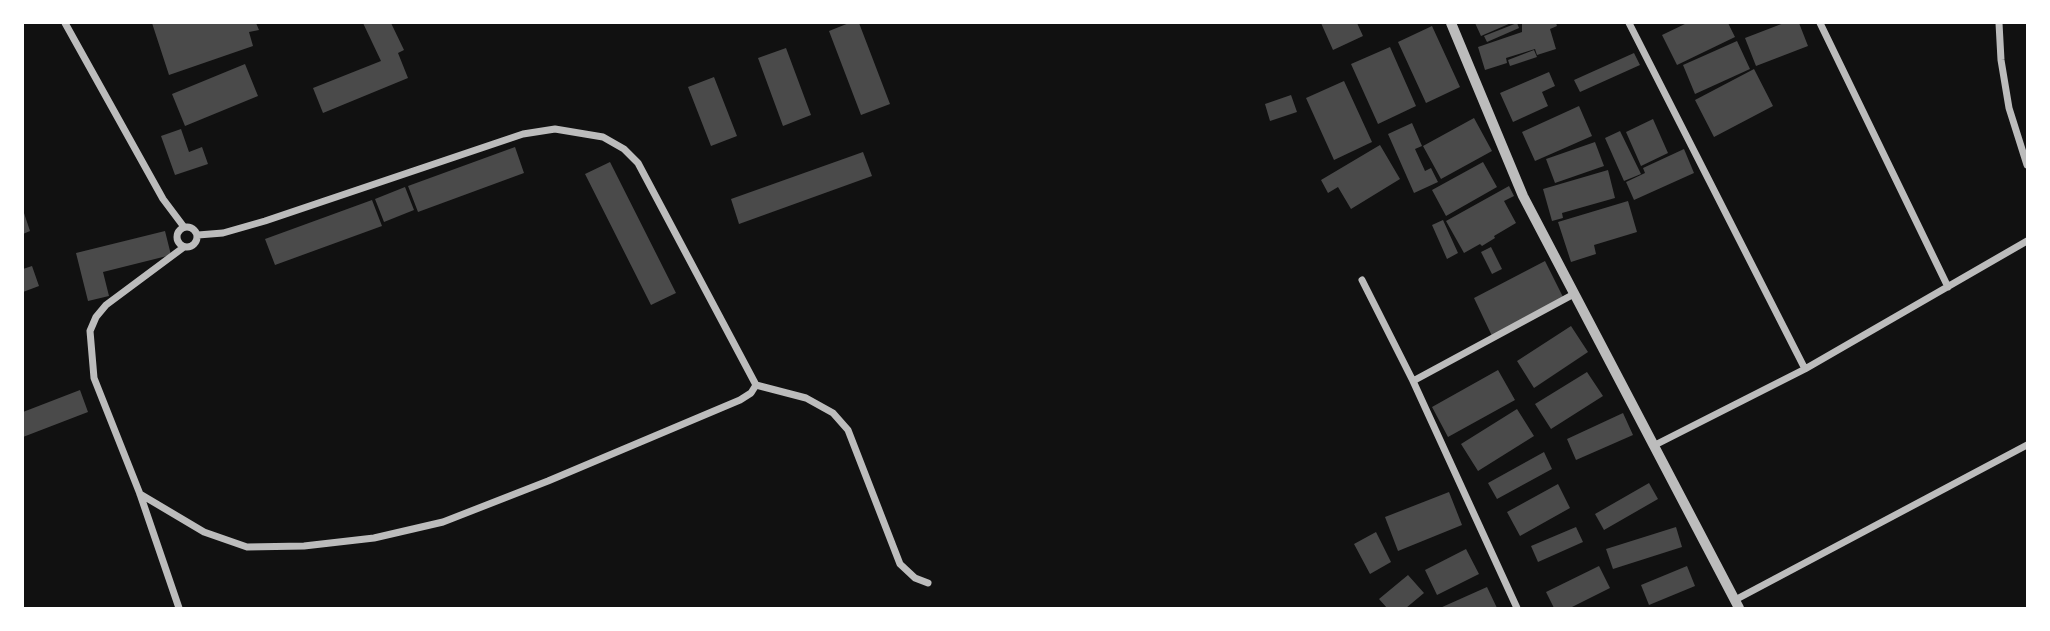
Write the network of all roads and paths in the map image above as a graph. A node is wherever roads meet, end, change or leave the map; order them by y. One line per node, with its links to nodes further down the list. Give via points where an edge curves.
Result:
1 (65, 23): 7 (street, via 163,199)
2 (1451, 23): 13 (street, via 1522,196)
3 (1629, 23): 14 (street)
4 (1820, 23): 12 (street)
5 (1999, 23): 6 (street, via 2009,107)
6 (2027, 165)
7 (184, 227): 8 (street); 10 (street, via 177,237)
8 (198, 234): 10 (street, via 192,246); 16 (street, via 223,233 265,221 523,134 555,129 603,137 638,163)
9 (2027, 241): 12 (street)
10 (184, 247): 19 (street, via 106,305 90,331 94,378)
11 (1362, 280): 15 (street)
12 (1948, 287): 14 (street)
13 (1574, 294): 15 (street); 17 (street)
14 (1805, 369): 17 (street)
15 (1413, 381): 23 (street)
16 (756, 384): 19 (street, via 740,400 548,481 443,522 374,538 247,547 204,532); 20 (street, via 806,398 833,413 848,430 900,565)
17 (1655, 445): 21 (street)
18 (2027, 445): 21 (street)
19 (140, 494): 22 (street)
20 (928, 583)
21 (1737, 604)
22 (178, 608)
23 (1517, 608)

